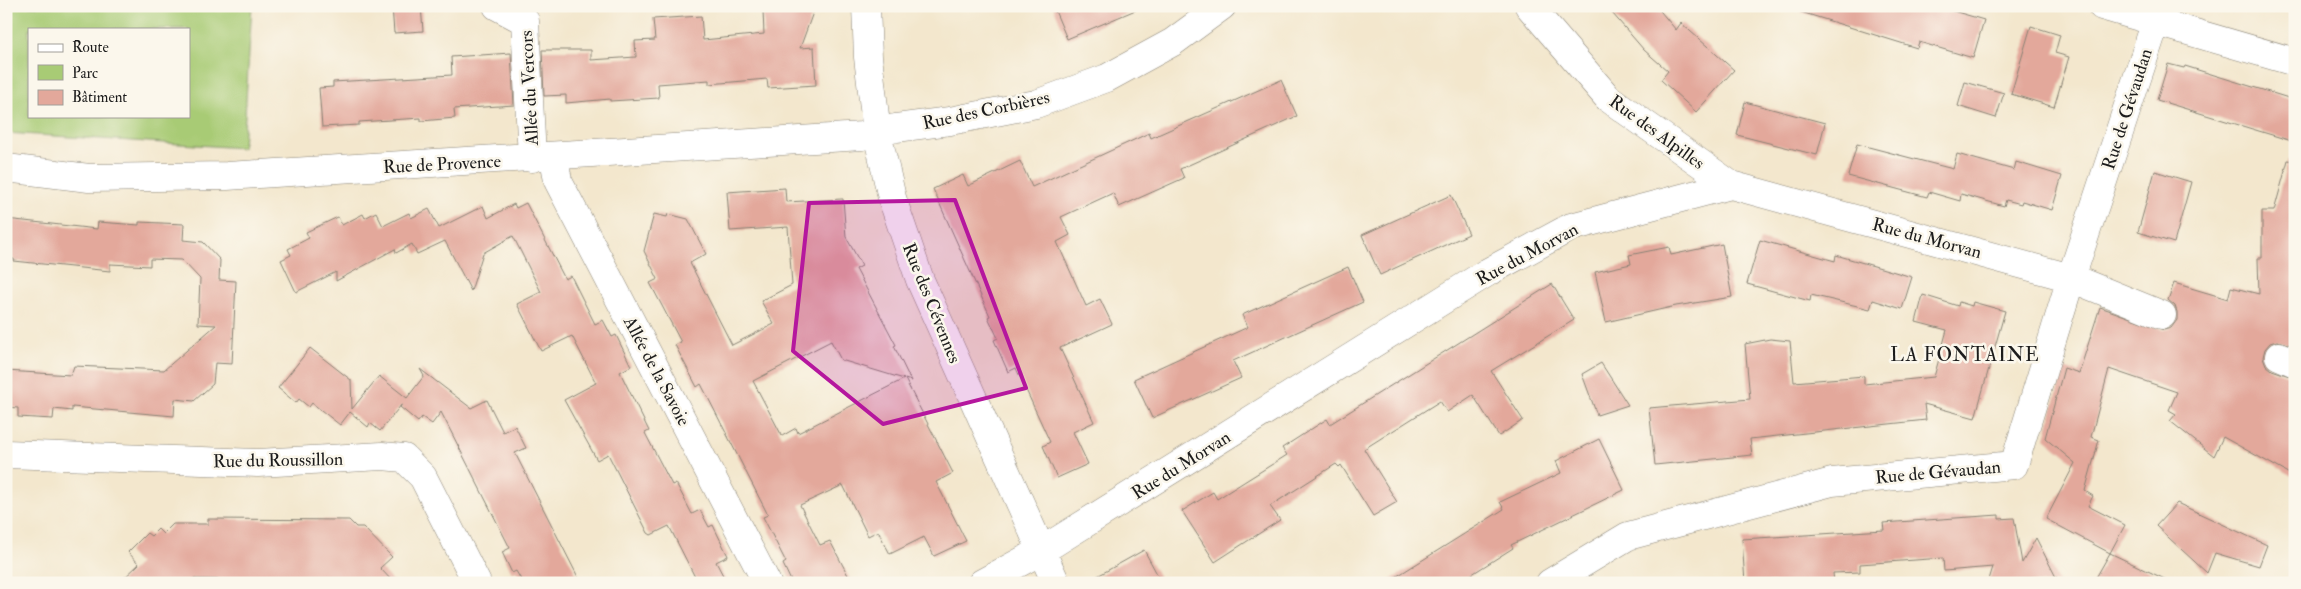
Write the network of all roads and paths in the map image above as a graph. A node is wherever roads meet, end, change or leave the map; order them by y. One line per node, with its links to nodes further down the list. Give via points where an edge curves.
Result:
1 (497, 6): 9 (street, Allée du Vercors, via 525,21)
2 (866, 6): 8 (street, Rue des Cévennes, via 868,57)
3 (1222, 6): 8 (street, Rue des Corbières, via 1173,42 1107,78 1036,104)
4 (1529, 6): 11 (street, Rue des Alpilles, via 1608,98)
5 (2102, 6): 6 (street)
6 (2158, 14): 7 (street); 12 (street, Rue de Gévaudan)
7 (2295, 62)
8 (878, 133): 9 (street, Rue de Provence); 15 (street, Rue des Cévennes, via 892,198 920,280)
9 (543, 158): 10 (street, Rue de Provence, via 226,176 89,178); 17 (street, Allée de la Savoie, via 558,181)
10 (6, 168)
11 (1731, 185): 12 (street, Rue du Morvan); 15 (street, Rue du Morvan, via 1571,227 1488,272)
12 (2072, 278): 13 (street, Rue du Morvan); 20 (street, Rue de Gévaudan, via 2014,465 1832,482 1628,536)
13 (2162, 315)
14 (6, 454): 16 (street, Rue du Roussillon, via 258,463 382,456 404,458 423,477)
15 (1041, 551): 18 (street, Rue du Morvan); 19 (street, Rue des Cévennes)
16 (477, 583)
17 (767, 583)
18 (982, 583)
19 (1056, 583)
20 (1550, 583)

